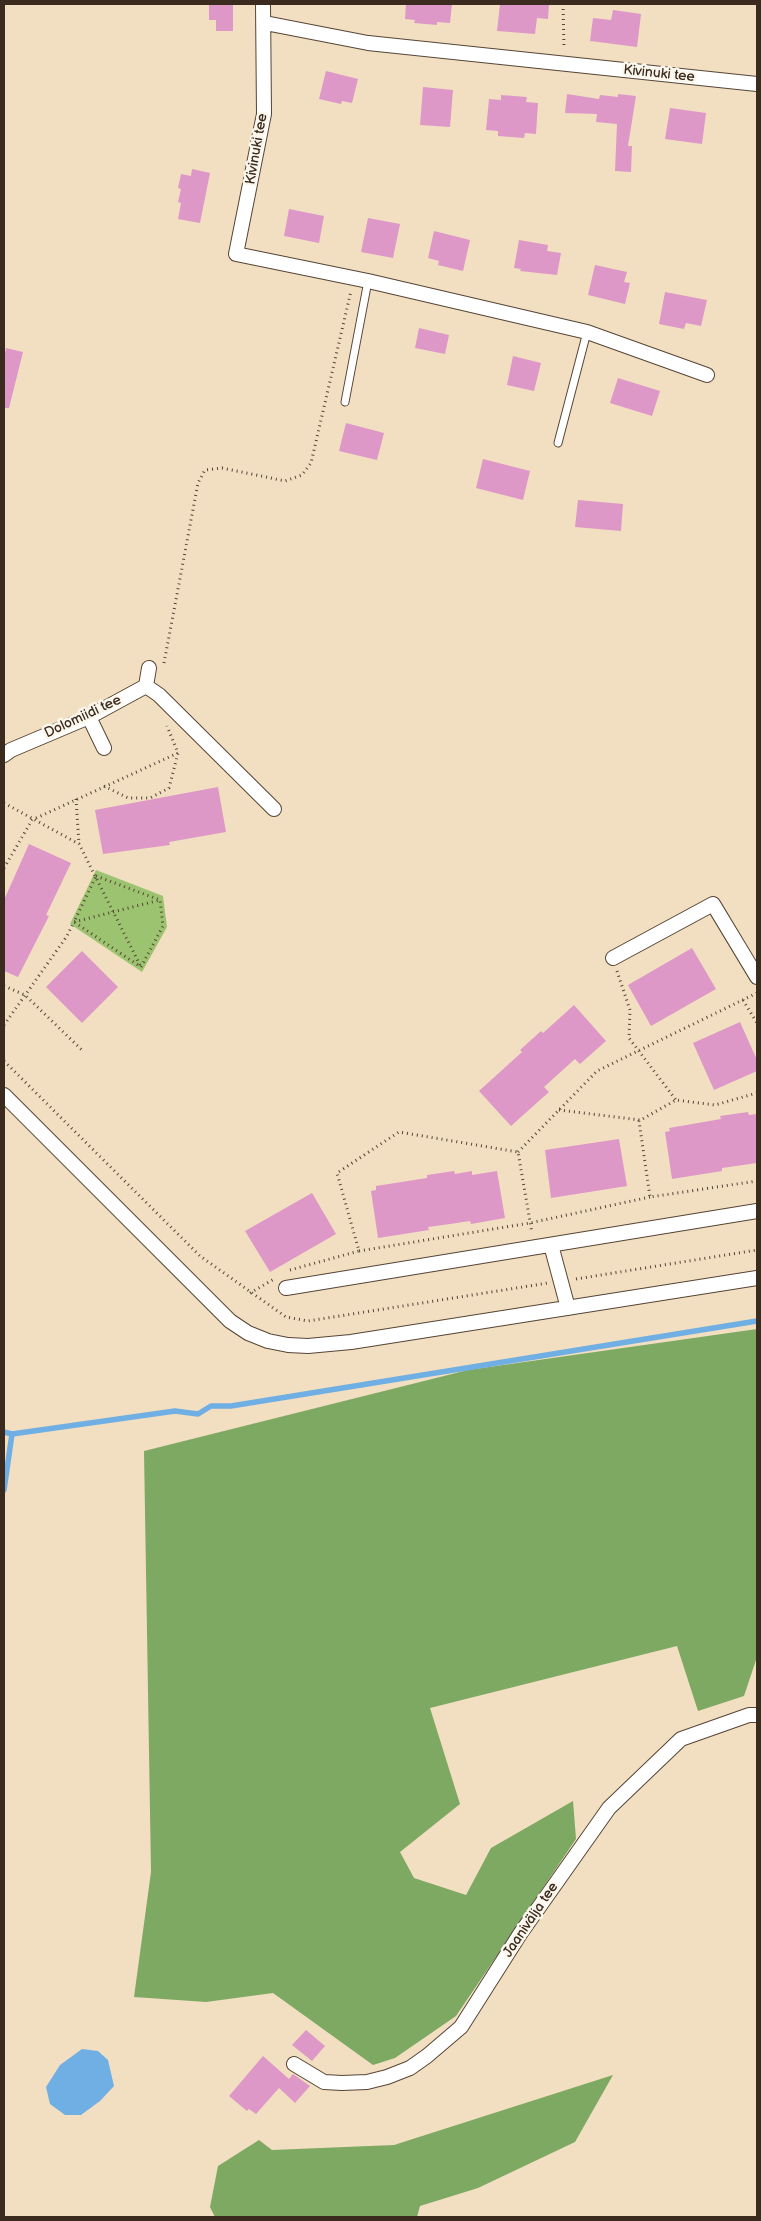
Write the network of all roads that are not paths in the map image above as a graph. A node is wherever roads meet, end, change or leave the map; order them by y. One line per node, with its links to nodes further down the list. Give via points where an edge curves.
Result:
1 (263, 4): 2 (street)
2 (265, 23): 3 (street, Kivinuki tee, via 368,43); 4 (street, Kivinuki tee, via 264,114 236,254)
3 (757, 84)
4 (368, 281): 5 (street, Kivinuki tee); 7 (lane)
5 (587, 332): 6 (street, Kivinuki tee); 8 (lane)
6 (707, 375)
7 (345, 402)
8 (558, 443)
9 (156, 668): 10 (street)
10 (146, 686): 11 (street, Dolomiidi tee); 14 (street, via 159,695)
11 (89, 716): 12 (street); 13 (street, Dolomiidi tee)
12 (104, 748)
13 (4, 755)
14 (274, 809)
15 (613, 958): 16 (street, via 713,904)
16 (757, 977)
17 (4, 1095): 22 (street, via 230,1320 248,1333 288,1345 308,1346)
18 (757, 1211): 19 (street)
19 (551, 1245): 21 (street); 22 (street)
20 (757, 1278): 22 (street)
21 (286, 1288)
22 (568, 1308)
23 (757, 1715): 24 (street, Jaanivälja tee, via 681,1739 609,1808 520,1934 461,2027 428,2056 387,2077 351,2083 324,2082)
24 (294, 2064)

